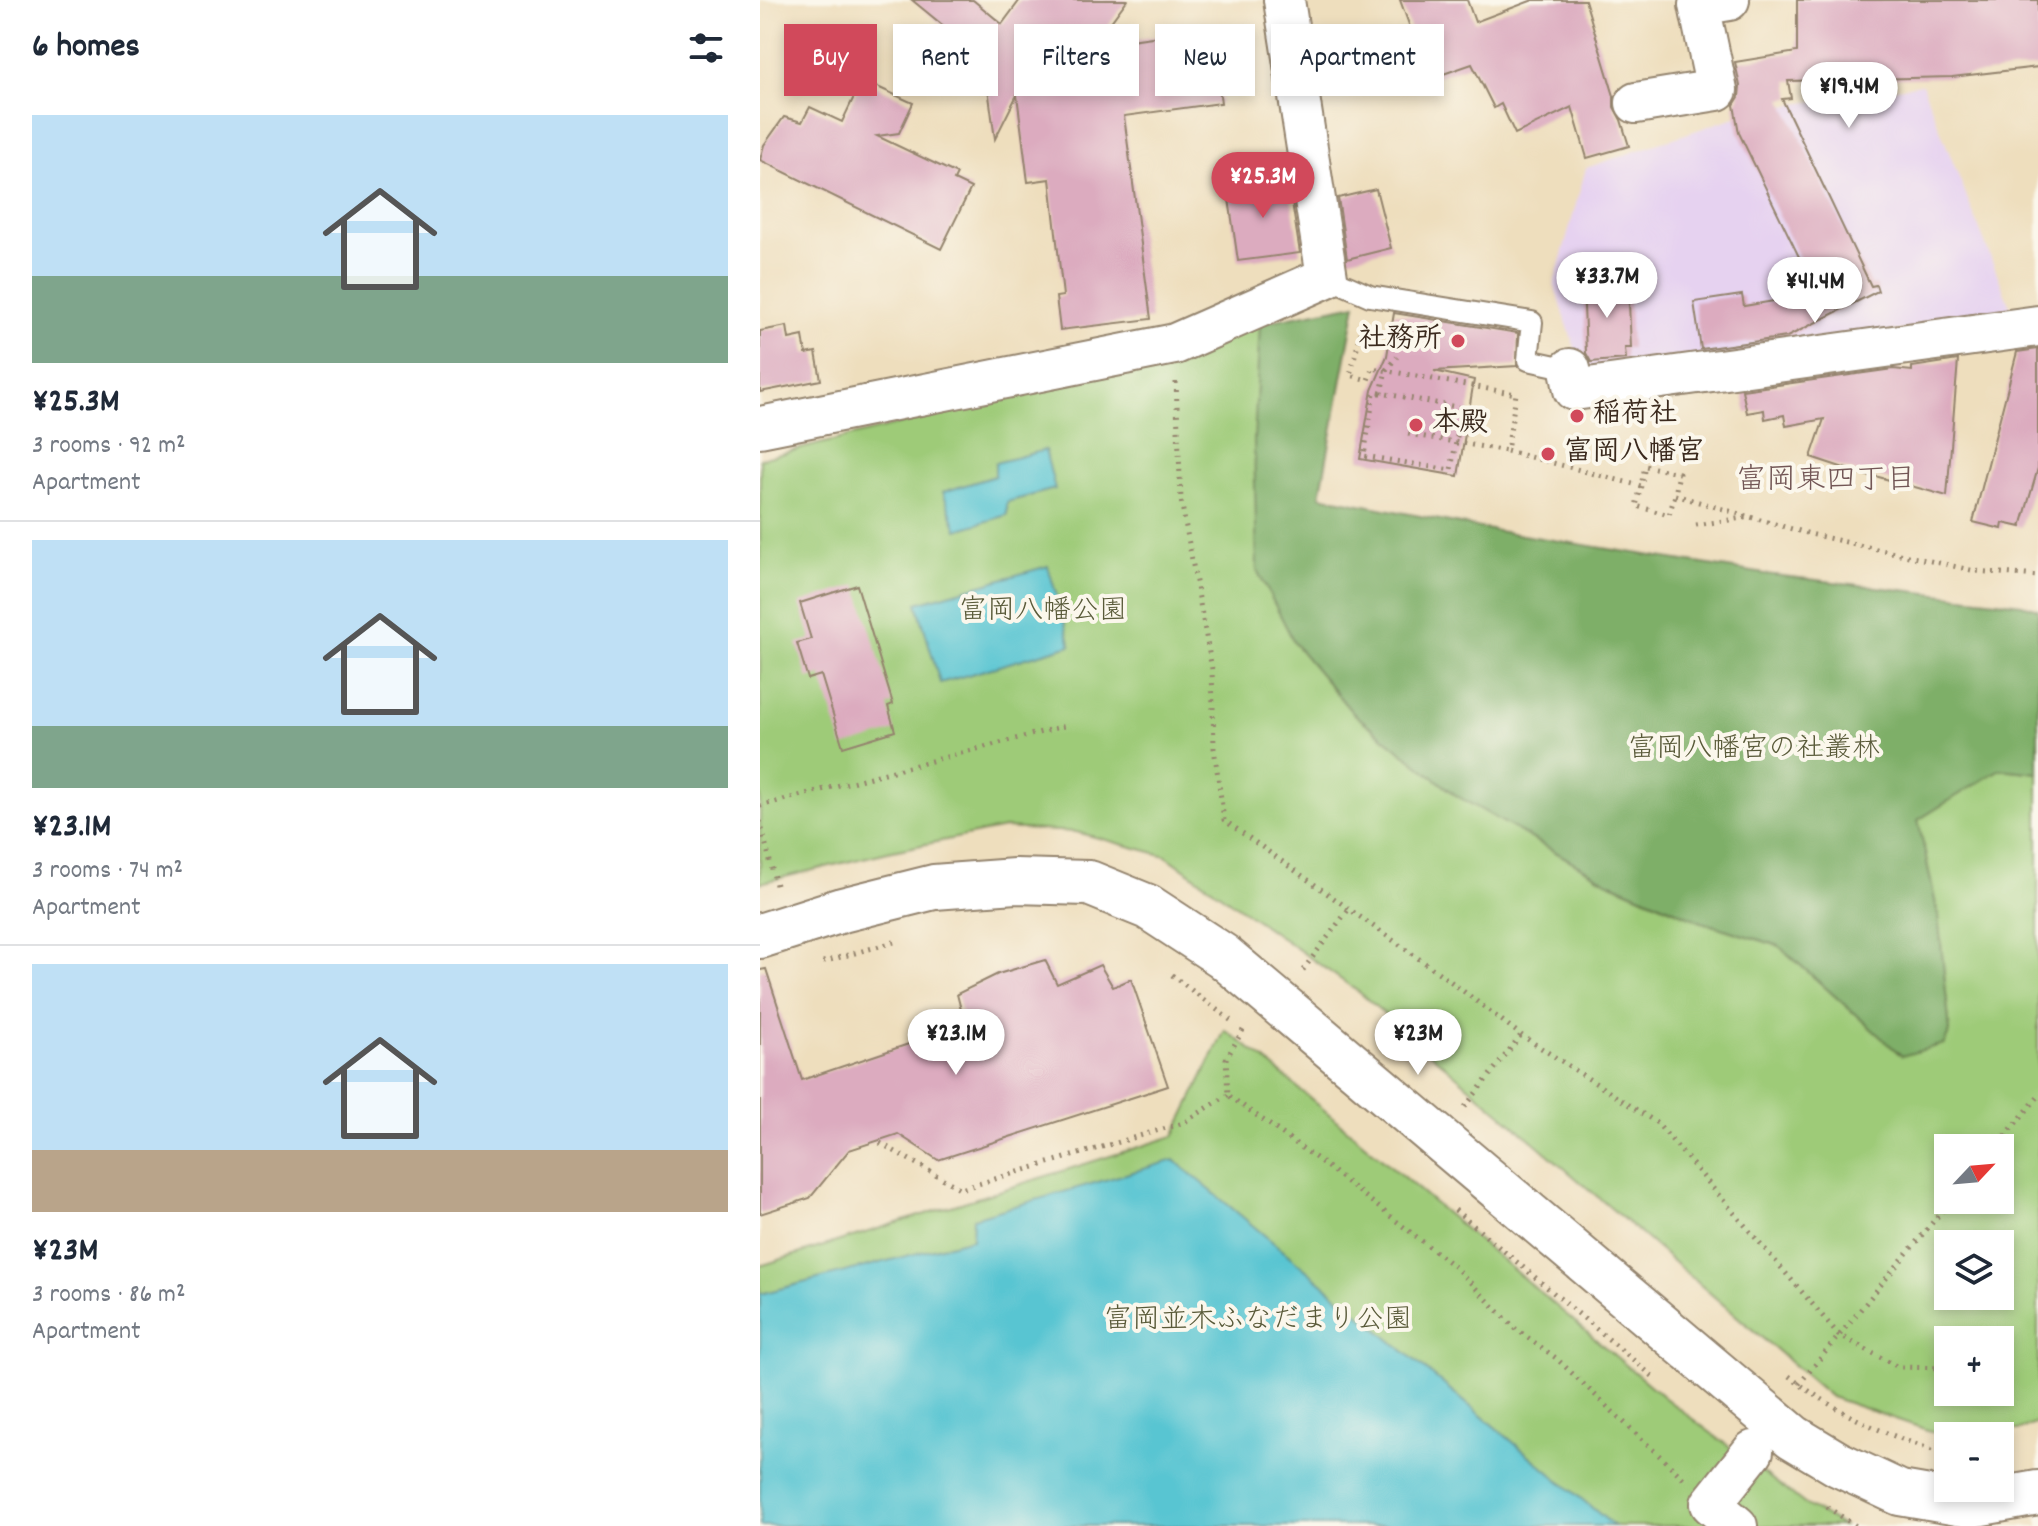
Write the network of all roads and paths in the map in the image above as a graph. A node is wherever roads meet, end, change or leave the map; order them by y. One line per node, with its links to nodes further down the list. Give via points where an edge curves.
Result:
1 (1284, 0): 4 (street)
2 (1729, 0): 3 (street, via 1699,5 1717,90)
3 (1636, 103)
4 (1327, 277): 5 (lane); 7 (street)
5 (1370, 296): 9 (lane, via 1532,322 1528,360); 10 (path, via 1350,375 1368,380 1372,368)
6 (2038, 326): 9 (street, via 1574,390)
7 (1175, 344): 12 (street); 25 (path, via 1181,500 1212,669 1214,748 1224,820)
8 (1397, 357): 10 (path)
9 (1570, 369)
10 (1386, 370): 11 (path); 15 (path, via 1516,394)
11 (1381, 393): 14 (path, via 1462,408); 14 (path, via 1374,393 1364,456 1451,470)
12 (760, 427)
13 (1408, 434): 14 (path)
14 (1458, 443): 15 (path)
15 (1507, 451): 16 (path)
16 (1641, 486): 17 (path, via 1636,506 1669,515); 17 (path, via 1645,466 1679,473)
17 (1675, 495): 18 (path)
18 (1750, 517): 19 (path); 20 (path, via 1975,571)
19 (1696, 525)
20 (2038, 576)
21 (1068, 725): 22 (path)
22 (760, 806)
23 (760, 821): 24 (path)
24 (777, 889)
25 (1348, 910): 30 (path); 32 (path)
26 (760, 936): 46 (street, via 934,887 1089,883 1148,907 1223,956 1793,1437 1900,1493 1970,1505)
27 (903, 940): 28 (path)
28 (817, 964)
29 (1162, 967): 31 (path)
30 (1299, 976)
31 (1243, 1030): 33 (path); 34 (path, via 1226,1059)
32 (1521, 1035): 36 (path); 41 (path, via 1657,1123)
33 (1255, 1040)
34 (1228, 1095): 38 (path, via 1183,1123 961,1189); 48 (path, via 1455,1267 1516,1329 1556,1358)
35 (2038, 1097): 37 (path)
36 (1463, 1109)
37 (2007, 1134)
38 (880, 1143)
39 (1449, 1205): 44 (path)
40 (1939, 1214): 41 (path)
41 (1838, 1334): 42 (path, via 1898,1367); 43 (path)
42 (1934, 1368)
43 (1799, 1384)
44 (1668, 1387)
45 (1753, 1451): 48 (street)
46 (2038, 1493)
47 (1821, 1503): 49 (path)
48 (1724, 1515)
49 (1856, 1526)

